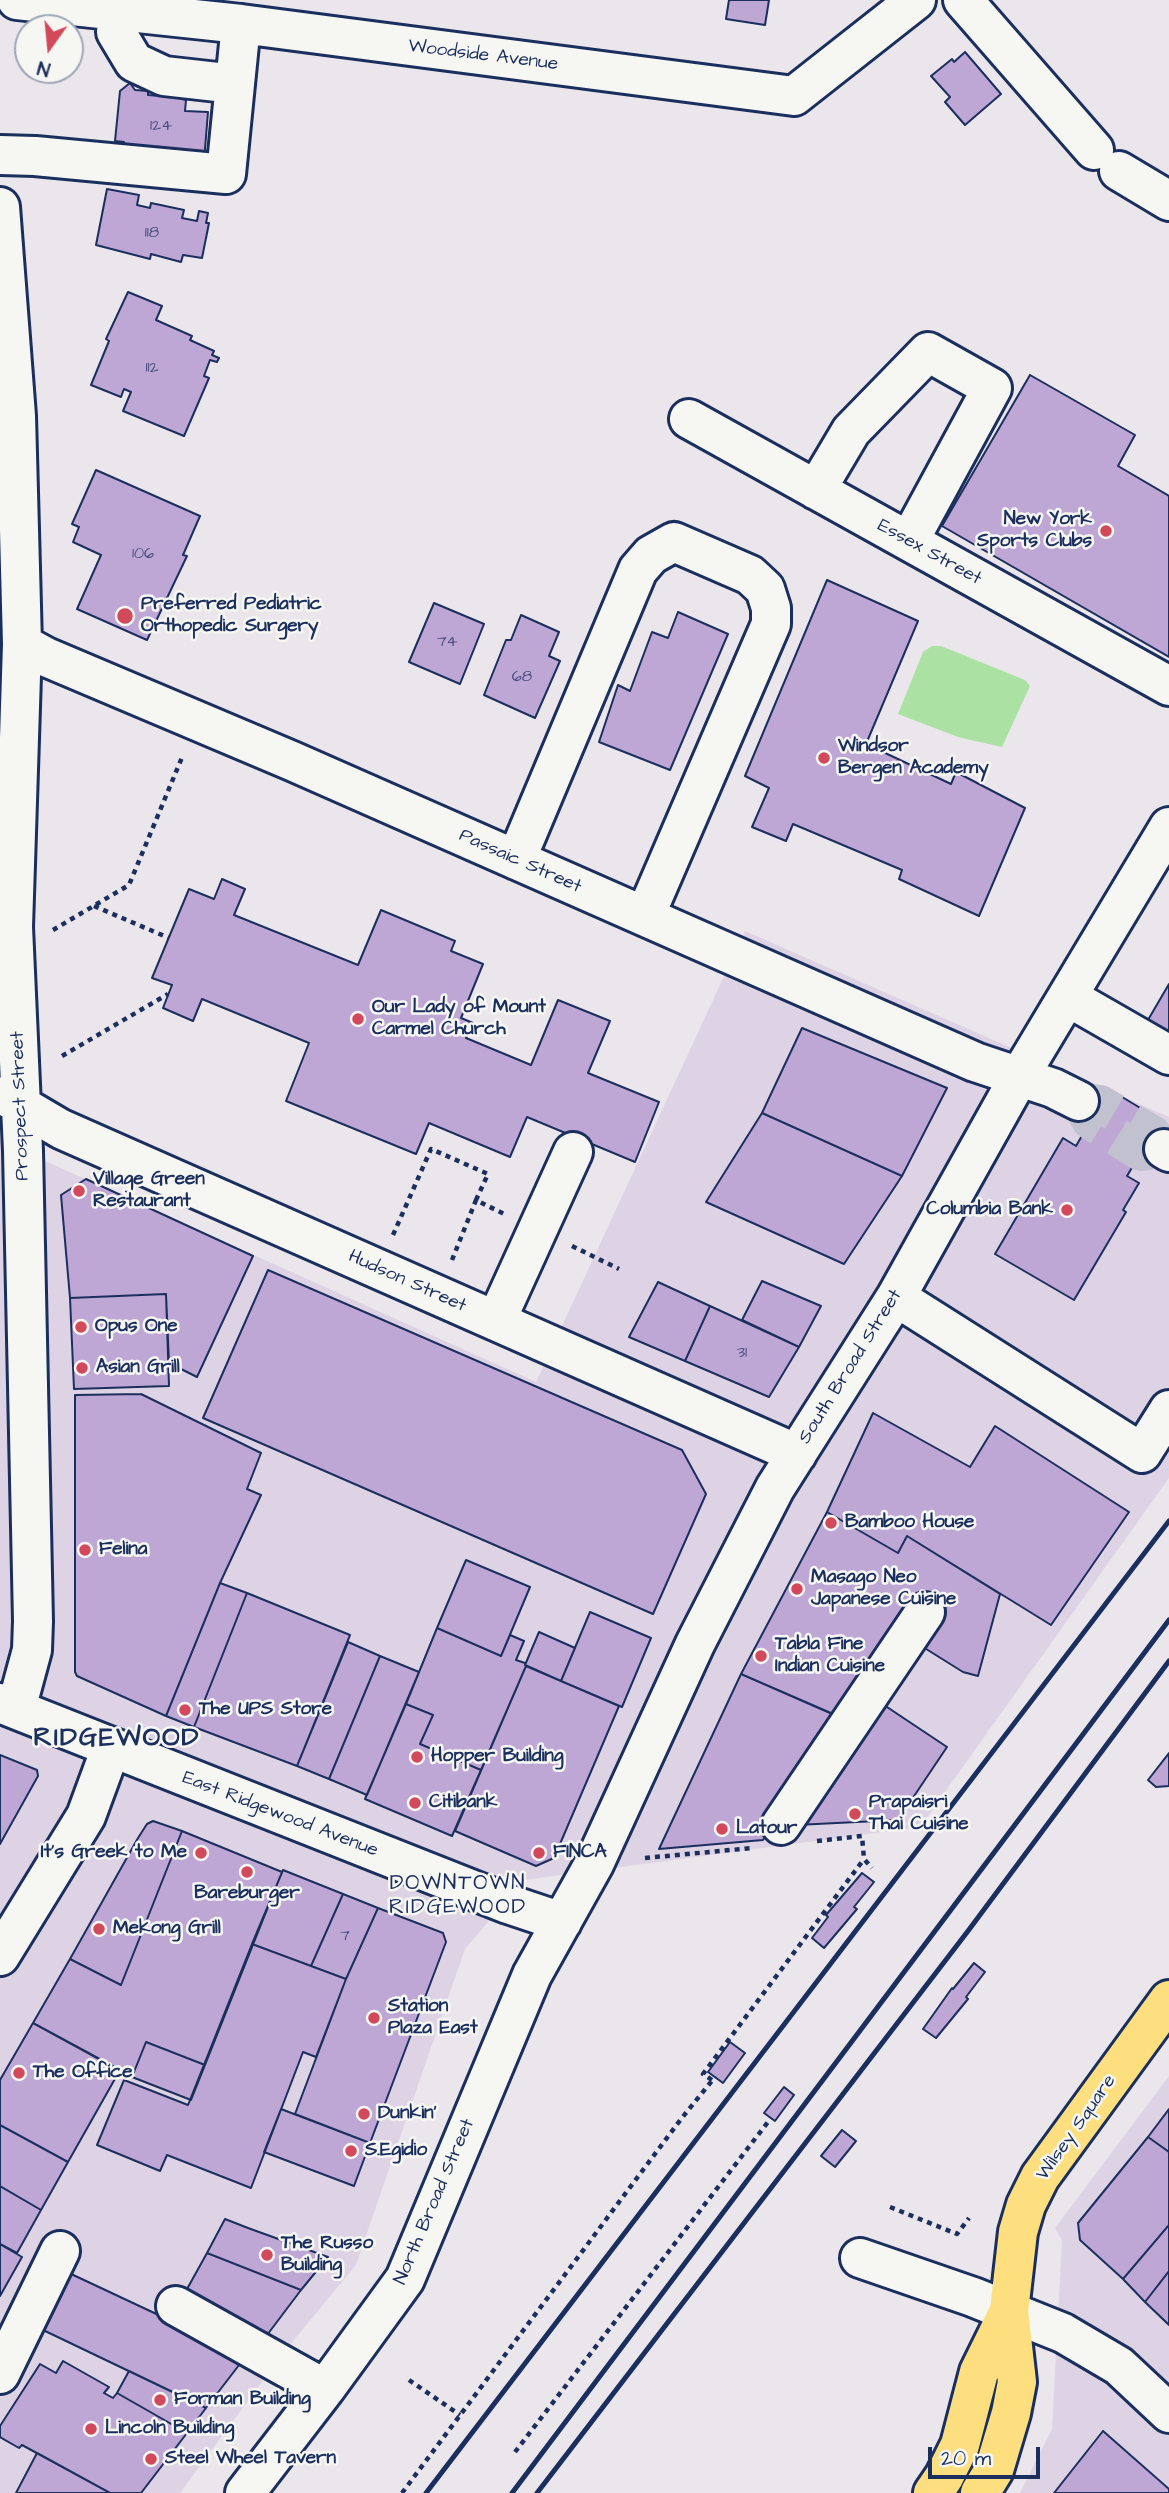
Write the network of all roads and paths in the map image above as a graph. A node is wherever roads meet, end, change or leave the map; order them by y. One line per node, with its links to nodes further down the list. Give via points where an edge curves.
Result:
1 (17, 0): 4 (street, Woodside Avenue)
2 (916, 0): 5 (street, Woodside Avenue, via 794,96)
3 (964, 0): 8 (street, via 1106,160)
4 (119, 11): 5 (street, Woodside Avenue); 6 (street, via 116,32 134,62 164,76)
5 (241, 24): 6 (street)
6 (236, 84): 7 (street, via 226,174)
7 (0, 155)
8 (1169, 201)
9 (0, 207): 13 (street, Prospect Street, via 16,416)
10 (689, 419): 11 (street, Essex Street)
11 (817, 490): 12 (street, Essex Street); 12 (street, via 851,431 928,352 992,388)
12 (909, 541): 15 (street, Essex Street)
13 (10, 564): 14 (street, Prospect Street)
14 (16, 635): 18 (street, Passaic Street, via 46,657); 23 (street, Prospect Street, via 13,927)
15 (1169, 686)
16 (183, 754): 19 (path, via 129,885)
17 (1169, 827): 25 (street, South Broad Street)
18 (516, 860): 20 (street, Passaic Street); 20 (street, via 639,570 651,555 674,542 750,575 765,589 771,624)
19 (94, 906): 21 (path); 22 (path)
20 (645, 916): 28 (street, Passaic Street, via 975,1062)
21 (48, 932)
22 (169, 938)
23 (8, 979): 29 (street, Prospect Street)
24 (168, 994): 27 (path)
25 (1068, 997): 26 (street); 28 (street, South Broad Street)
26 (1169, 1055)
27 (62, 1056)
28 (1019, 1077): 30 (street, Passaic Street); 34 (street, South Broad Street)
29 (10, 1099): 35 (street, Hudson Street, via 61,1129); 36 (street, Prospect Street)
30 (1079, 1101)
31 (573, 1152): 35 (street)
32 (476, 1200): 33 (path, via 488,1174 431,1149)
33 (390, 1242)
34 (895, 1297): 37 (street, via 1142,1453); 38 (street, South Broad Street)
35 (496, 1321): 38 (street, Hudson Street)
36 (14, 1398): 40 (street, Prospect Street, via 33,1621 32,1650)
37 (1169, 1410)
38 (797, 1454): 44 (street, South Broad Street, via 695,1644 594,1864)
39 (925, 1612): 42 (street)
40 (8, 1706): 41 (street, East Ridgewood Avenue)
41 (111, 1748): 44 (street, East Ridgewood Avenue); 45 (street, via 86,1816)
42 (781, 1825)
43 (864, 1859): 58 (path, via 703,2074 714,2079)
44 (562, 1922): 56 (street, North Broad Street, via 532,1975 405,2279)
45 (0, 1956)
46 (1169, 2000): 53 (main road, Wilsey Square, via 1040,2177 1018,2232)
47 (771, 2118): 59 (path)
48 (890, 2207): 49 (path, via 957,2234)
49 (969, 2218)
50 (60, 2251): 54 (street)
51 (860, 2258): 53 (street)
52 (176, 2306): 56 (street)
53 (1009, 2311): 57 (street, via 1063,2333 1119,2366); 62 (main road, via 979,2372 960,2445); 63 (main road, via 1017,2382 994,2470)
54 (0, 2374)
55 (409, 2380): 58 (path)
56 (325, 2389): 60 (street, North Broad Street)
57 (1169, 2413)
58 (460, 2416): 61 (path)
59 (514, 2452)
60 (245, 2493)
61 (402, 2493)
62 (933, 2493)
63 (980, 2493)

